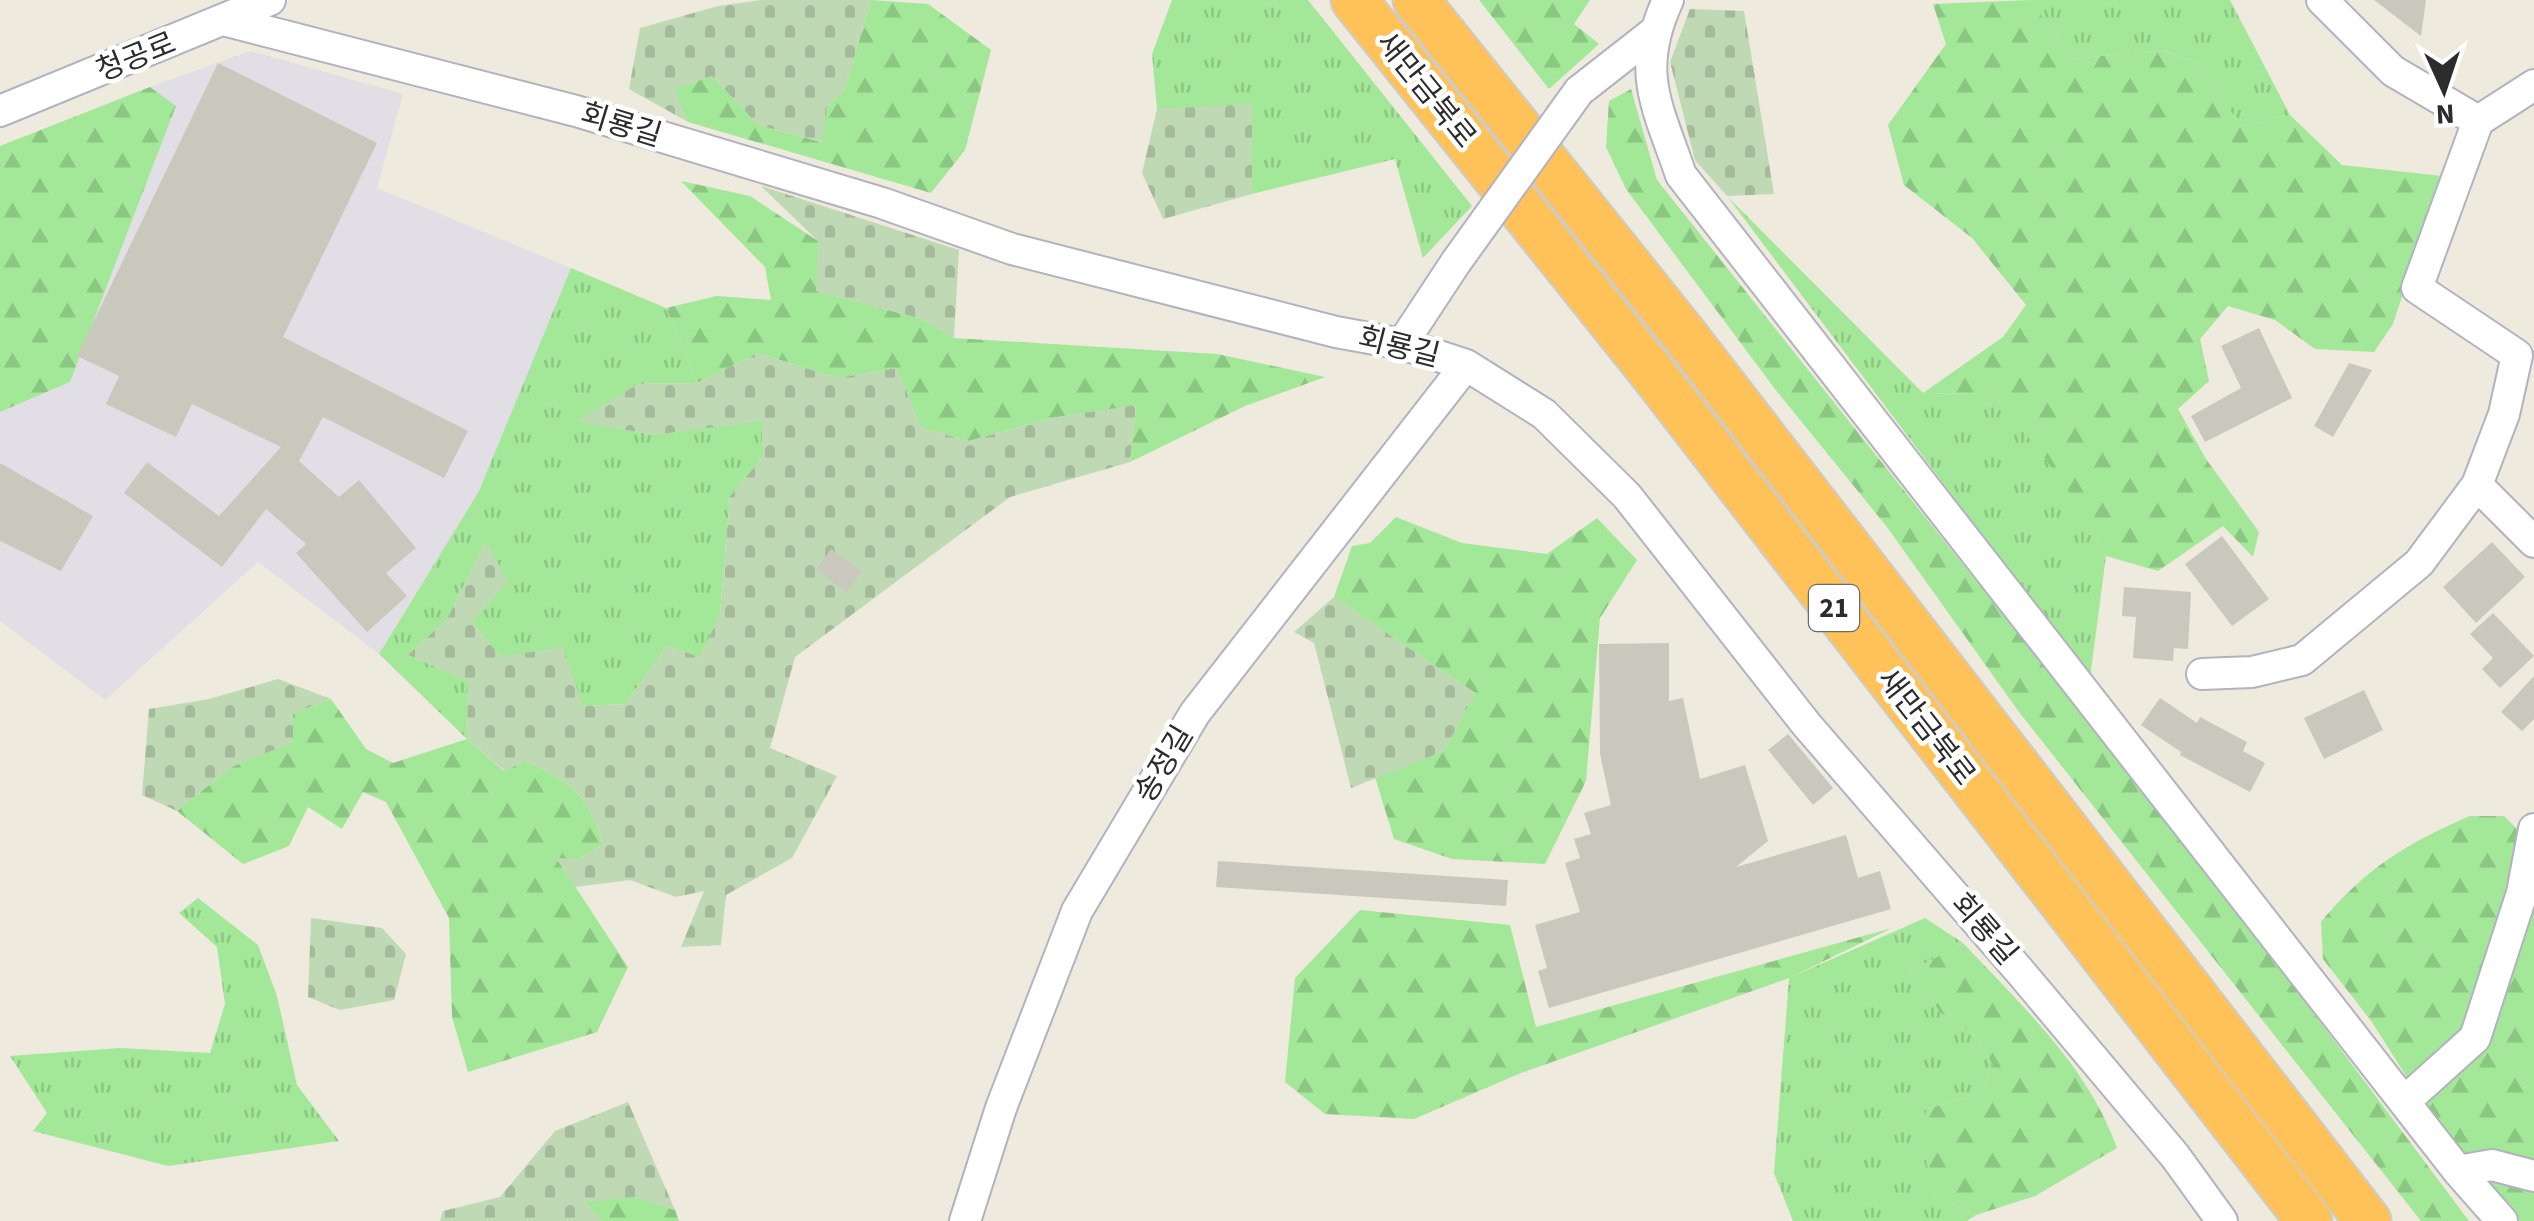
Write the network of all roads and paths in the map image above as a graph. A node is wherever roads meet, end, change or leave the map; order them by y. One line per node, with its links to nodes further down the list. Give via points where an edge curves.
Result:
1 (270, 0): 6 (street, 청공로)
2 (1354, 0): 22 (highway, 새만금북로 / 21, via 1650,370)
3 (1416, 0): 23 (highway, 새만금북로 / 21, via 1686,337)
4 (1668, 0): 7 (street)
5 (2322, 0): 10 (street, via 2394,71)
6 (227, 21): 9 (street, 청공로); 11 (street, 회룡길, via 576,111 882,203 1012,250)
7 (1654, 33): 11 (street, bridge, via 1579,91); 17 (street, via 1649,83 1681,175)
8 (2534, 85): 10 (street)
9 (0, 111)
10 (2478, 121): 13 (street, via 2417,288 2518,355)
11 (1402, 344): 12 (street, 회룡길)
12 (1466, 365): 20 (street, 송정길, via 1195,713 1076,911 1000,1108); 21 (street, 회룡길, via 1544,414 1627,496 1806,724 2047,1003)
13 (2477, 486): 14 (street); 15 (street, via 2419,563 2302,660)
14 (2534, 542)
15 (2202, 674)
16 (2534, 829): 17 (street, via 2522,893 2475,1038)
17 (2405, 1101): 18 (street)
18 (2458, 1171): 19 (street, via 2492,1165); 24 (street)
19 (2534, 1176)
20 (965, 1221)
21 (2222, 1221)
22 (2309, 1221)
23 (2368, 1221)
24 (2502, 1221)

